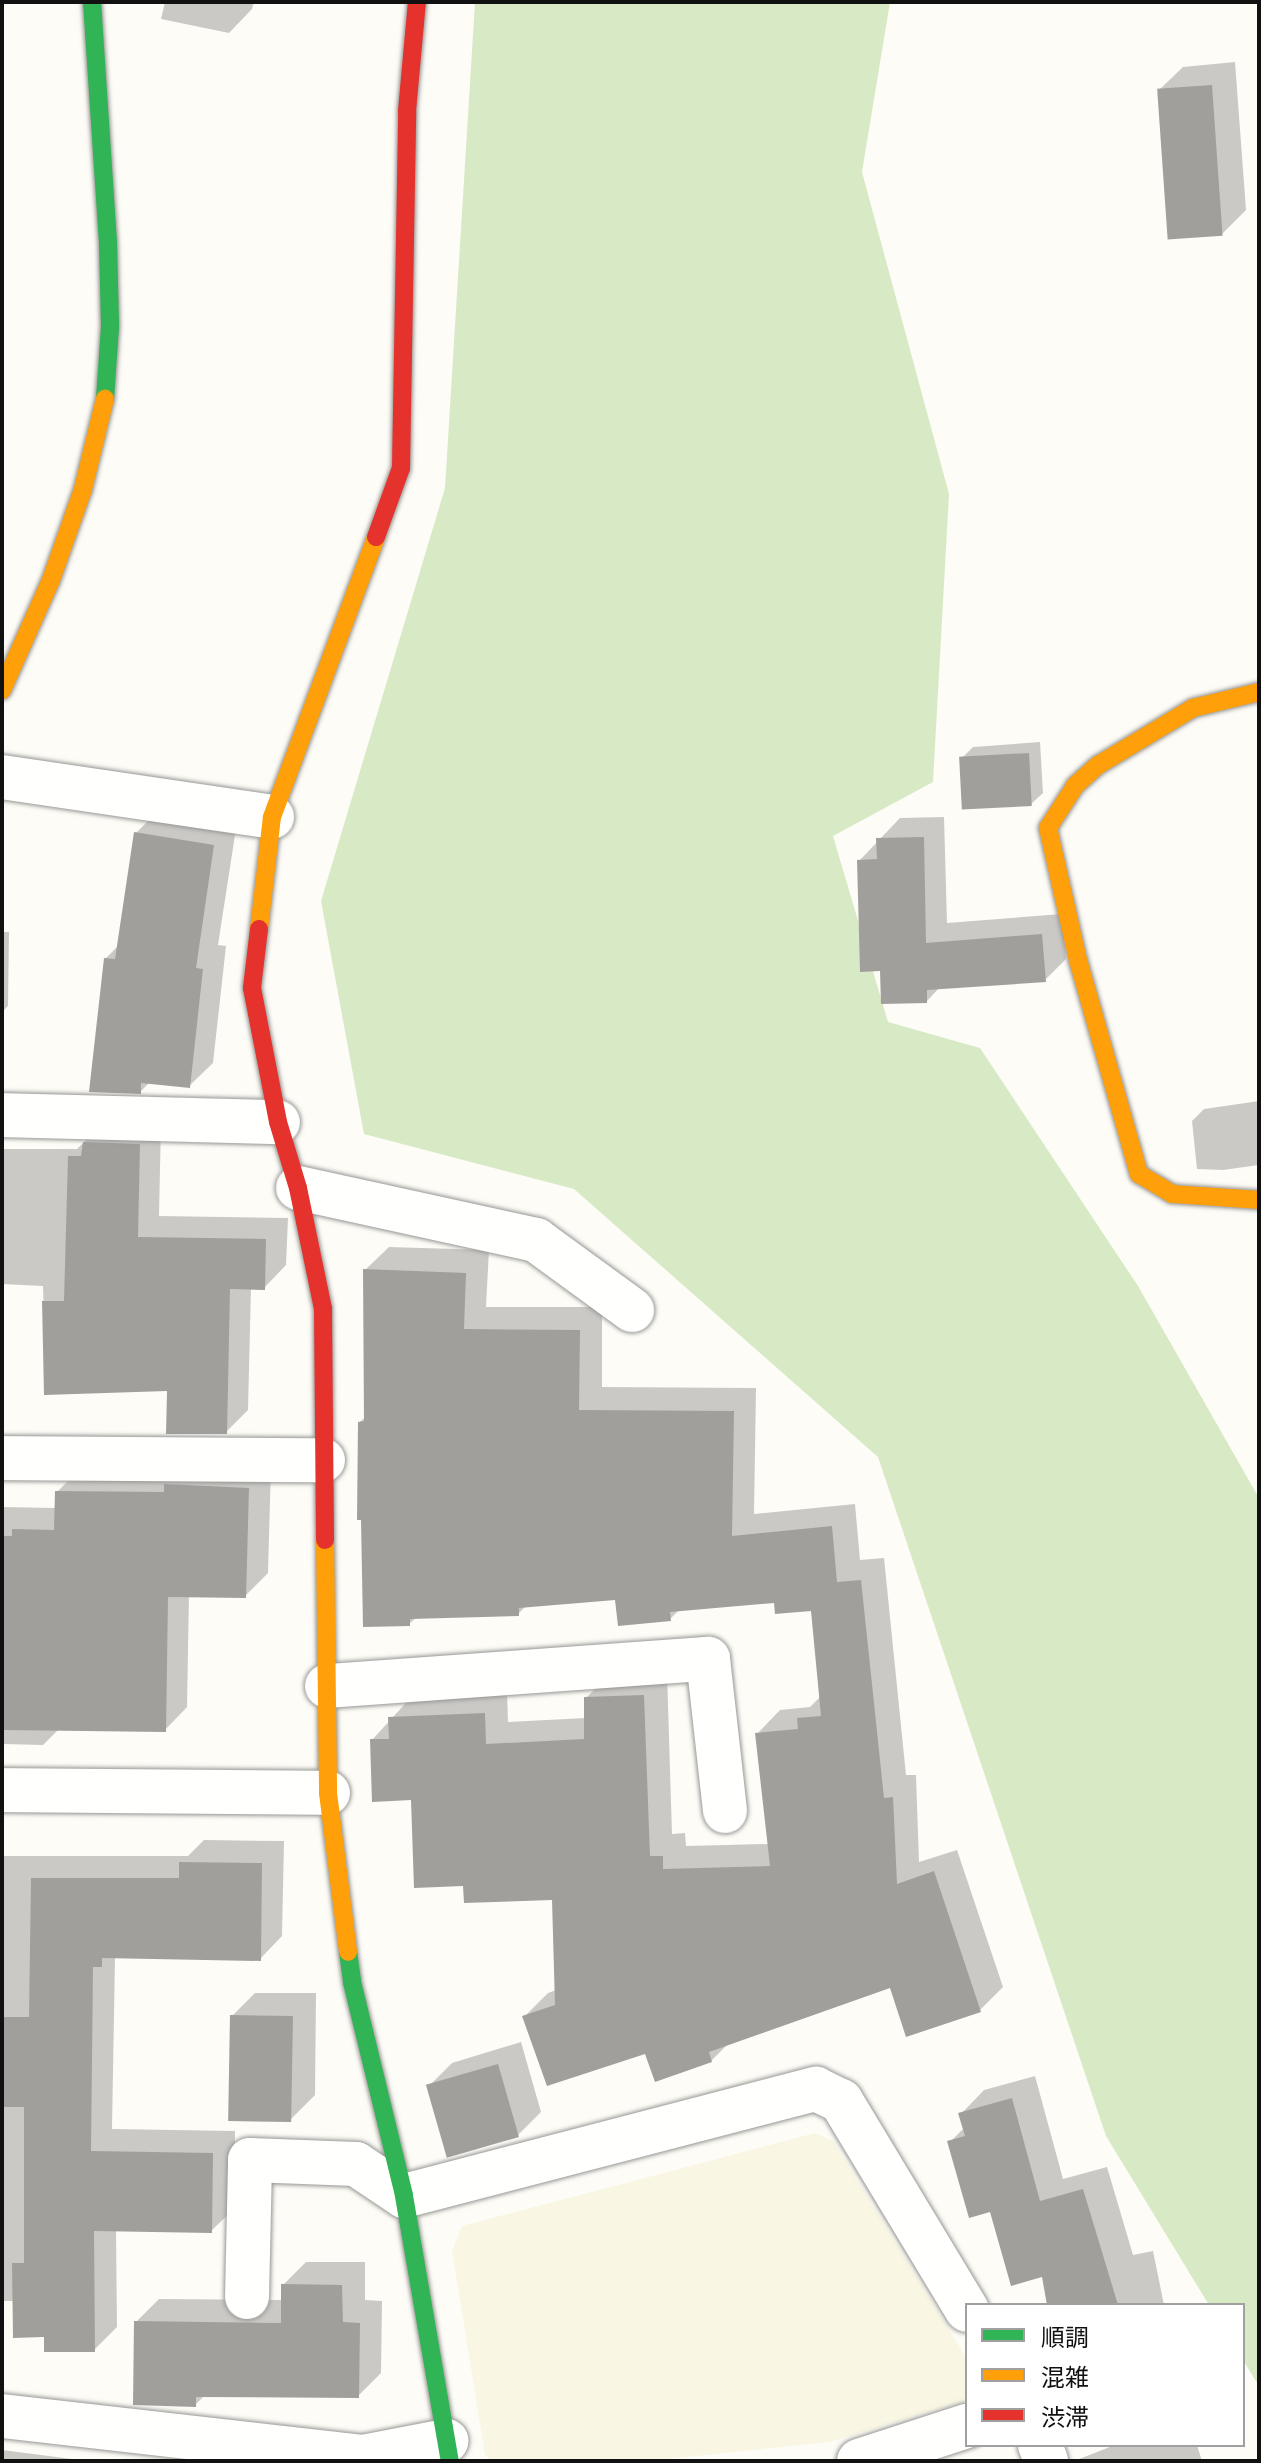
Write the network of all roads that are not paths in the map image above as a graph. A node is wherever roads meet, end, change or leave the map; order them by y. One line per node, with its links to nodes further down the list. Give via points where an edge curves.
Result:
1 (92, 2): 3 (street, via 108,243 110,327 104,409 51,580)
2 (417, 2): 6 (street, via 407,111 401,468)
3 (2, 690)
4 (1259, 692): 10 (street, via 1193,708 1098,765 1075,786 1048,828 1078,960 1139,1174 1172,1194)
5 (2, 777): 6 (street)
6 (272, 817): 8 (street, via 252,988)
7 (2, 1115): 8 (street)
8 (278, 1122): 9 (street)
9 (298, 1188): 11 (street, via 536,1240); 13 (street, via 323,1309)
10 (1259, 1200)
11 (632, 1310)
12 (2, 1458): 13 (street)
13 (323, 1460): 14 (street)
14 (327, 1686): 16 (street); 17 (street, via 708,1659)
15 (2, 1790): 16 (street)
16 (328, 1793): 18 (street, via 352,1982)
17 (725, 1811)
18 (404, 2196): 19 (street, via 356,2164 250,2160); 20 (street, via 816,2089 841,2101); 23 (street)
19 (247, 2297)
20 (965, 2307)
21 (2, 2416): 23 (street, via 362,2457)
22 (965, 2427): 24 (street)
23 (448, 2451)
24 (859, 2461)

